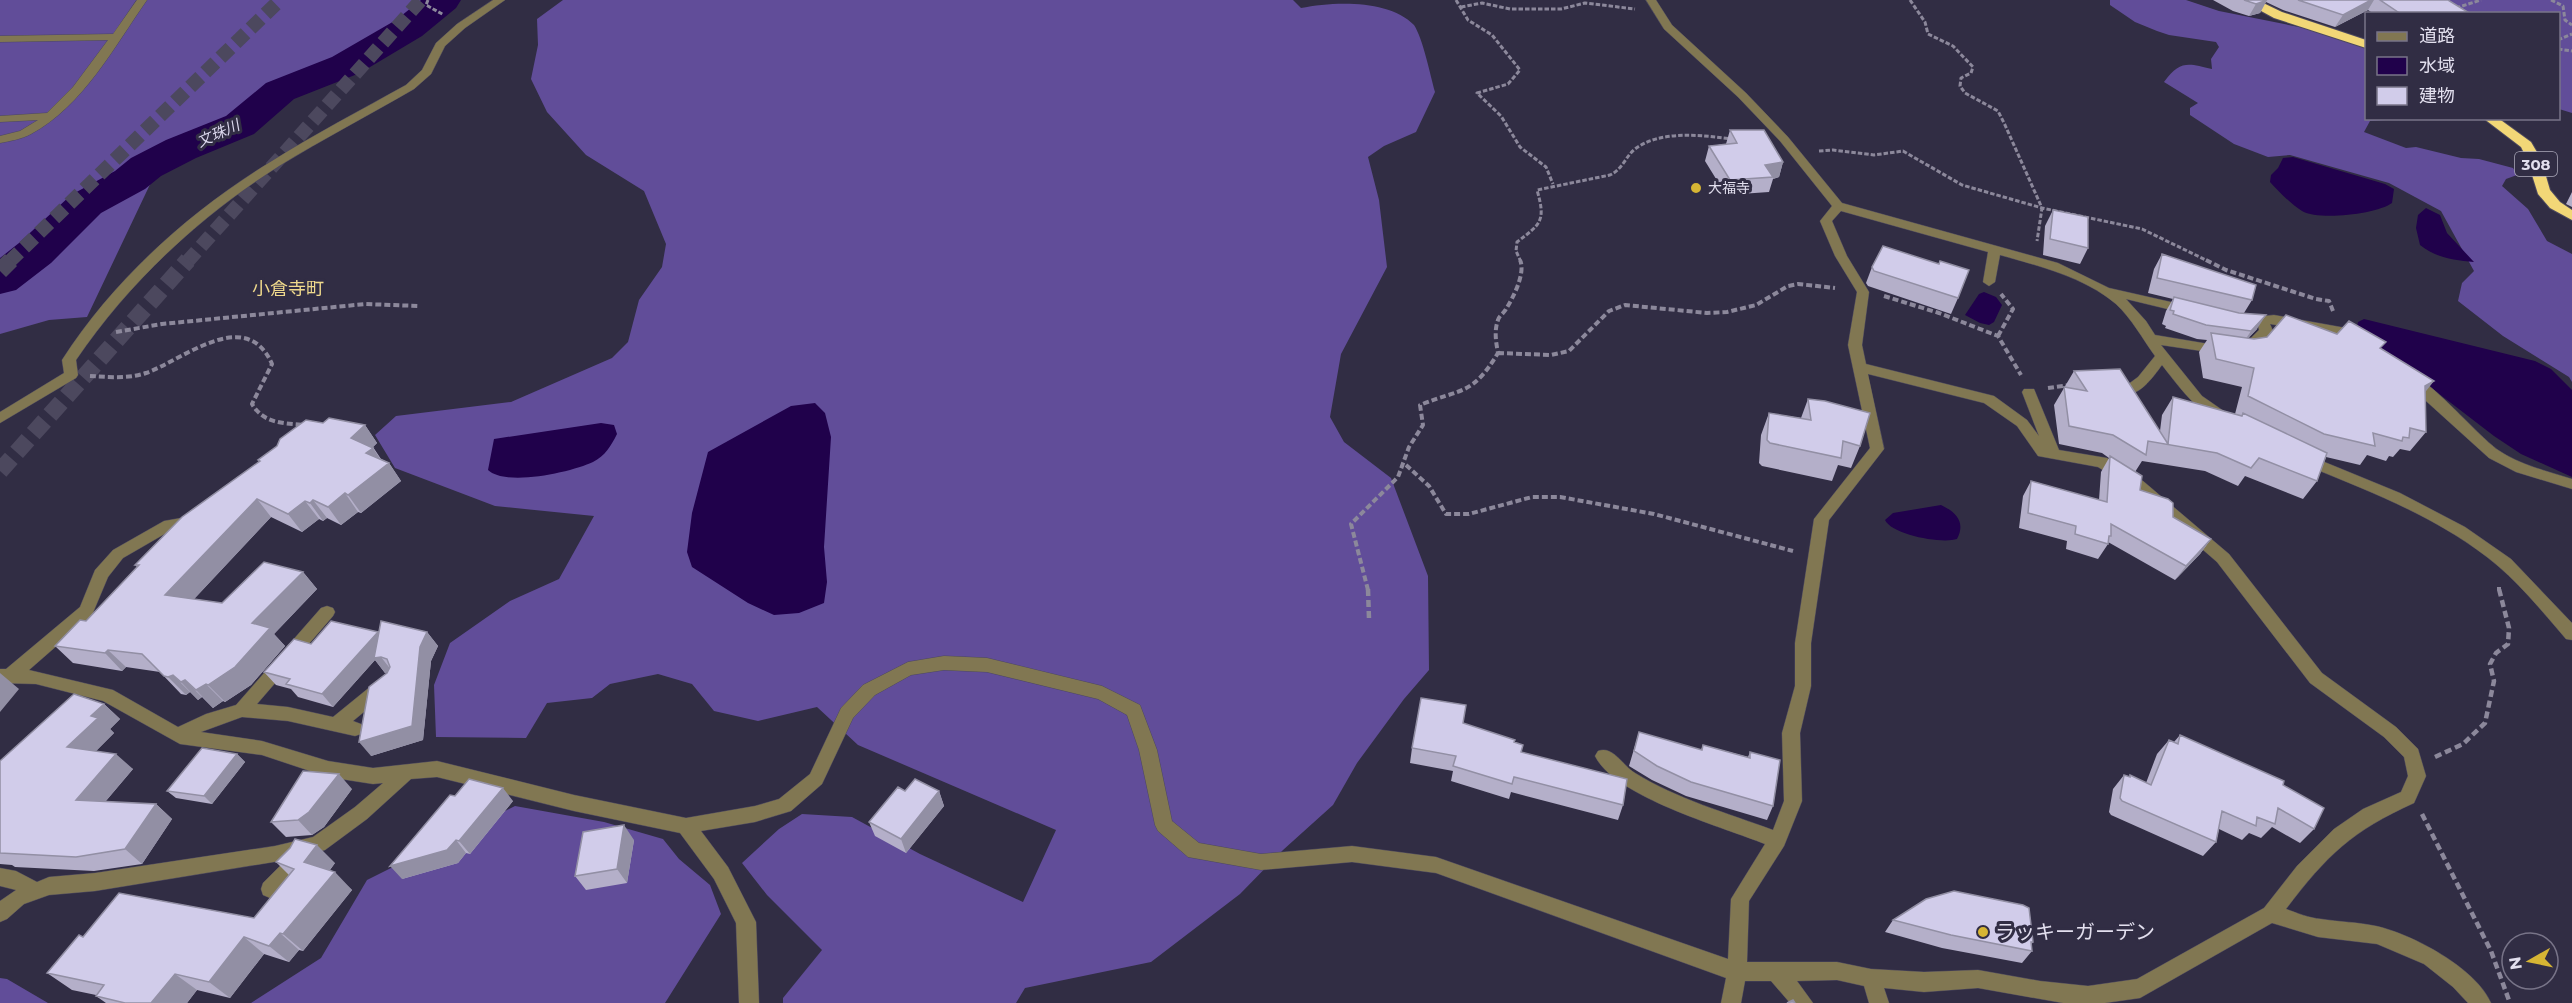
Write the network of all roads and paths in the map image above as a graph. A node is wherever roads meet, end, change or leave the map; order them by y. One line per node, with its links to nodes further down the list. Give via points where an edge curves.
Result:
1 (142, 0): 12 (street)
2 (500, 0): 38 (street, via 440,45 427,72 410,87 257,176 212,210 137,274)
3 (1456, 0): 9 (path)
4 (1910, 0): 25 (path, via 1928,34 1948,41 1973,67 1971,73 1961,78 1960,86 1965,93 1998,111)
5 (2247, 0): 14 (highway, via 2278,15)
6 (2481, 0): 10 (path)
7 (2551, 0): 11 (path, via 2563,6 2565,20)
8 (1653, 5): 9 (path, via 1585,3 1561,9 1510,9 1482,3); 21 (street, via 1668,27)
9 (1461, 7): 23 (path, via 1468,20 1498,40 1520,70 1511,82 1477,93 1497,112 1524,152 1548,166)
10 (2450, 9)
11 (2572, 25)
12 (114, 38): 13 (street); 15 (street, via 93,71)
13 (0, 39)
14 (2365, 43)
15 (49, 116): 16 (street); 18 (street)
16 (0, 119)
17 (2492, 120): 26 (highway, 308, via 2526,145 2542,191)
18 (25, 133): 19 (street); 22 (street)
19 (0, 140)
20 (1739, 141): 23 (path, via 1708,136 1646,141 1632,152 1623,168 1609,175)
21 (1791, 146): 24 (street); 25 (path, via 1815,152 1874,155 1903,151 1962,185)
22 (0, 151)
23 (1553, 184): 41 (path, via 1537,189 1545,212 1539,226 1517,242 1522,265 1520,277 1498,319)
24 (1838, 206): 27 (street); 30 (street, via 1826,221)
25 (2042, 208): 28 (path); 36 (path, via 2142,229 2226,270 2329,302)
26 (2572, 216)
27 (1995, 249): 28 (street); 29 (street)
28 (2034, 261): 31 (street, via 2054,266)
29 (1989, 282): 37 (path, via 2013,309)
30 (1863, 292): 37 (path, via 1939,313); 41 (path, via 1798,284 1756,305 1707,313 1625,305 1609,311 1569,351 1551,355); 43 (street, via 1855,345)
31 (2106, 292): 33 (street); 39 (street, via 2120,301)
32 (419, 306): 38 (path, via 365,304 162,324)
33 (2202, 314)
34 (2230, 321): 35 (street)
35 (2263, 321): 36 (street, via 2274,319); 39 (street, via 2266,331 2249,351)
36 (2341, 331): 40 (street)
37 (1998, 336): 48 (path)
38 (83, 338): 45 (street, via 69,360)
39 (2150, 339): 42 (street)
40 (2371, 352)
41 (1498, 353): 54 (path, via 1488,372 1472,389 1420,405 1425,423 1422,433 1408,448)
42 (2162, 356): 47 (street, via 2144,380); 50 (street, via 2197,399)
43 (1858, 367): 52 (street, via 1989,399 2022,423 2043,452); 57 (street, via 1877,449 1822,519)
44 (2396, 369): 55 (street, via 2496,456)
45 (71, 375): 49 (street); 51 (path, via 121,378 145,373 207,344 228,337 248,338 261,347 273,366 252,404 257,415 265,420 306,425)
46 (2075, 385): 48 (path)
47 (2126, 391)
48 (2029, 392): 52 (street)
49 (0, 418)
50 (2235, 425)
51 (312, 430)
52 (2053, 453): 71 (street, via 2102,462 2181,520 2223,558 2316,678 2390,732 2412,754)
53 (2294, 454): 58 (street, via 2427,513 2481,544)
54 (1406, 465): 57 (path, via 1430,484 1446,514 1458,517 1521,498 1575,499 1654,513); 60 (path, via 1398,478 1351,524 1369,594)
55 (2572, 484)
56 (201, 521): 62 (street, via 192,528 181,524 164,527 118,554 101,574 86,611)
57 (1815, 556): 75 (street, via 1803,643 1803,687 1791,733 1793,801)
58 (2497, 558): 61 (street, via 2530,587); 71 (path, via 2500,602 2510,629 2508,644 2490,664 2494,681 2485,723 2463,744)
59 (327, 612): 66 (street)
60 (1369, 619)
61 (2572, 634)
62 (5, 676): 64 (street, via 36,677)
63 (391, 680): 67 (street)
64 (95, 692): 65 (street); 69 (street, via 107,695)
65 (78, 708)
66 (242, 710): 67 (street, via 288,714); 69 (street)
67 (336, 725): 68 (street)
68 (355, 729)
69 (177, 736): 72 (street, via 262,748 328,769 373,776)
70 (1604, 756): 75 (street, via 1626,777 1658,795)
71 (2414, 764): 73 (street, via 2417,776)
72 (407, 772): 74 (street, via 437,769); 76 (street, via 361,813 318,844)
73 (2409, 793): 81 (street, via 2408,797 2368,815 2331,843 2302,872); 90 (path, via 2491,951)
74 (686, 826): 82 (street, via 785,805 816,779 847,713 878,685 908,669 944,663 987,665 1102,693 1134,710 1148,750 1164,825 1195,851 1261,862 1352,854 1436,865); 85 (street, via 721,873 746,922)
75 (1778, 840): 82 (street, via 1740,899)
76 (306, 846): 78 (street); 79 (street)
77 (0, 877): 79 (street, via 16,880)
78 (270, 890)
79 (36, 891): 80 (street, via 17,898)
80 (0, 913)
81 (2271, 914): 84 (street, via 2140,988 2088,996 1978,979 1924,982); 89 (street, via 2318,928 2377,935 2431,957)
82 (1737, 972): 83 (street); 86 (street)
83 (1777, 973): 84 (street, via 1837,971); 87 (street)
84 (1871, 978): 88 (street)
85 (749, 1003)
86 (1731, 1003)
87 (1803, 1003)
88 (1879, 1003)
89 (2481, 1003)
90 (2510, 1003)

